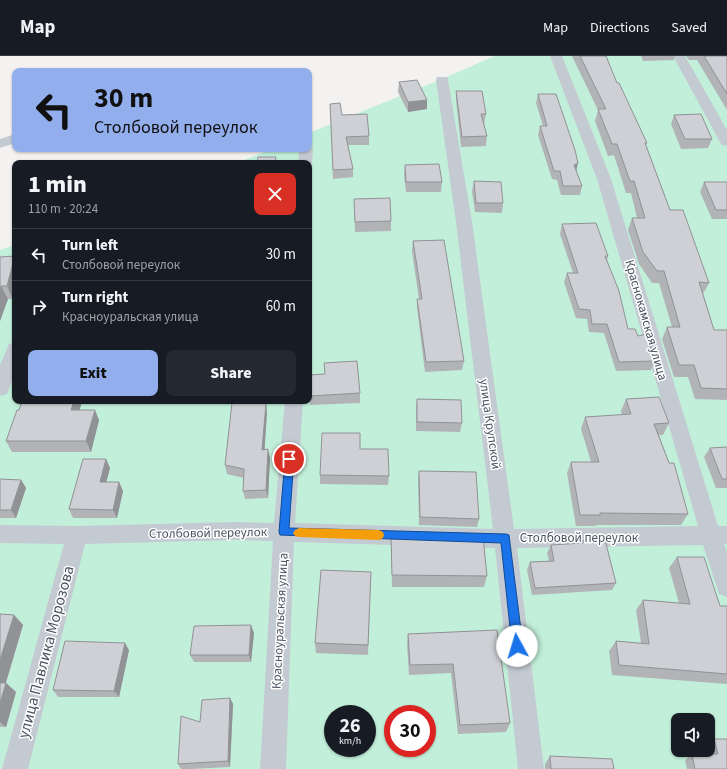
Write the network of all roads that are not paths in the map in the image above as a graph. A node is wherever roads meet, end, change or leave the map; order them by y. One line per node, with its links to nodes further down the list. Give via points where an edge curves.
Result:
1 (556, 56): 13 (street, Краснокамская улица, via 604,179 679,433)
2 (679, 56): 5 (street)
3 (442, 80): 14 (street, улица Крупской, via 465,230)
4 (12, 139): 6 (street)
5 (727, 142)
6 (0, 144)
7 (12, 357): 8 (street)
8 (0, 389)
9 (294, 404): 10 (street, Красноуральская улица)
10 (284, 532): 12 (street, Столбовой переулок); 14 (street, Столбовой переулок); 17 (street, Красноуральская улица)
11 (0, 534): 12 (street, Столбовой переулок)
12 (77, 535): 16 (street, улица Павлика Морозова)
13 (719, 536): 14 (street, Столбовой переулок); 15 (street, Краснокамская улица)
14 (506, 538): 18 (street, улица Крупской)
15 (727, 587)
16 (15, 769)
17 (273, 769)
18 (531, 769)

